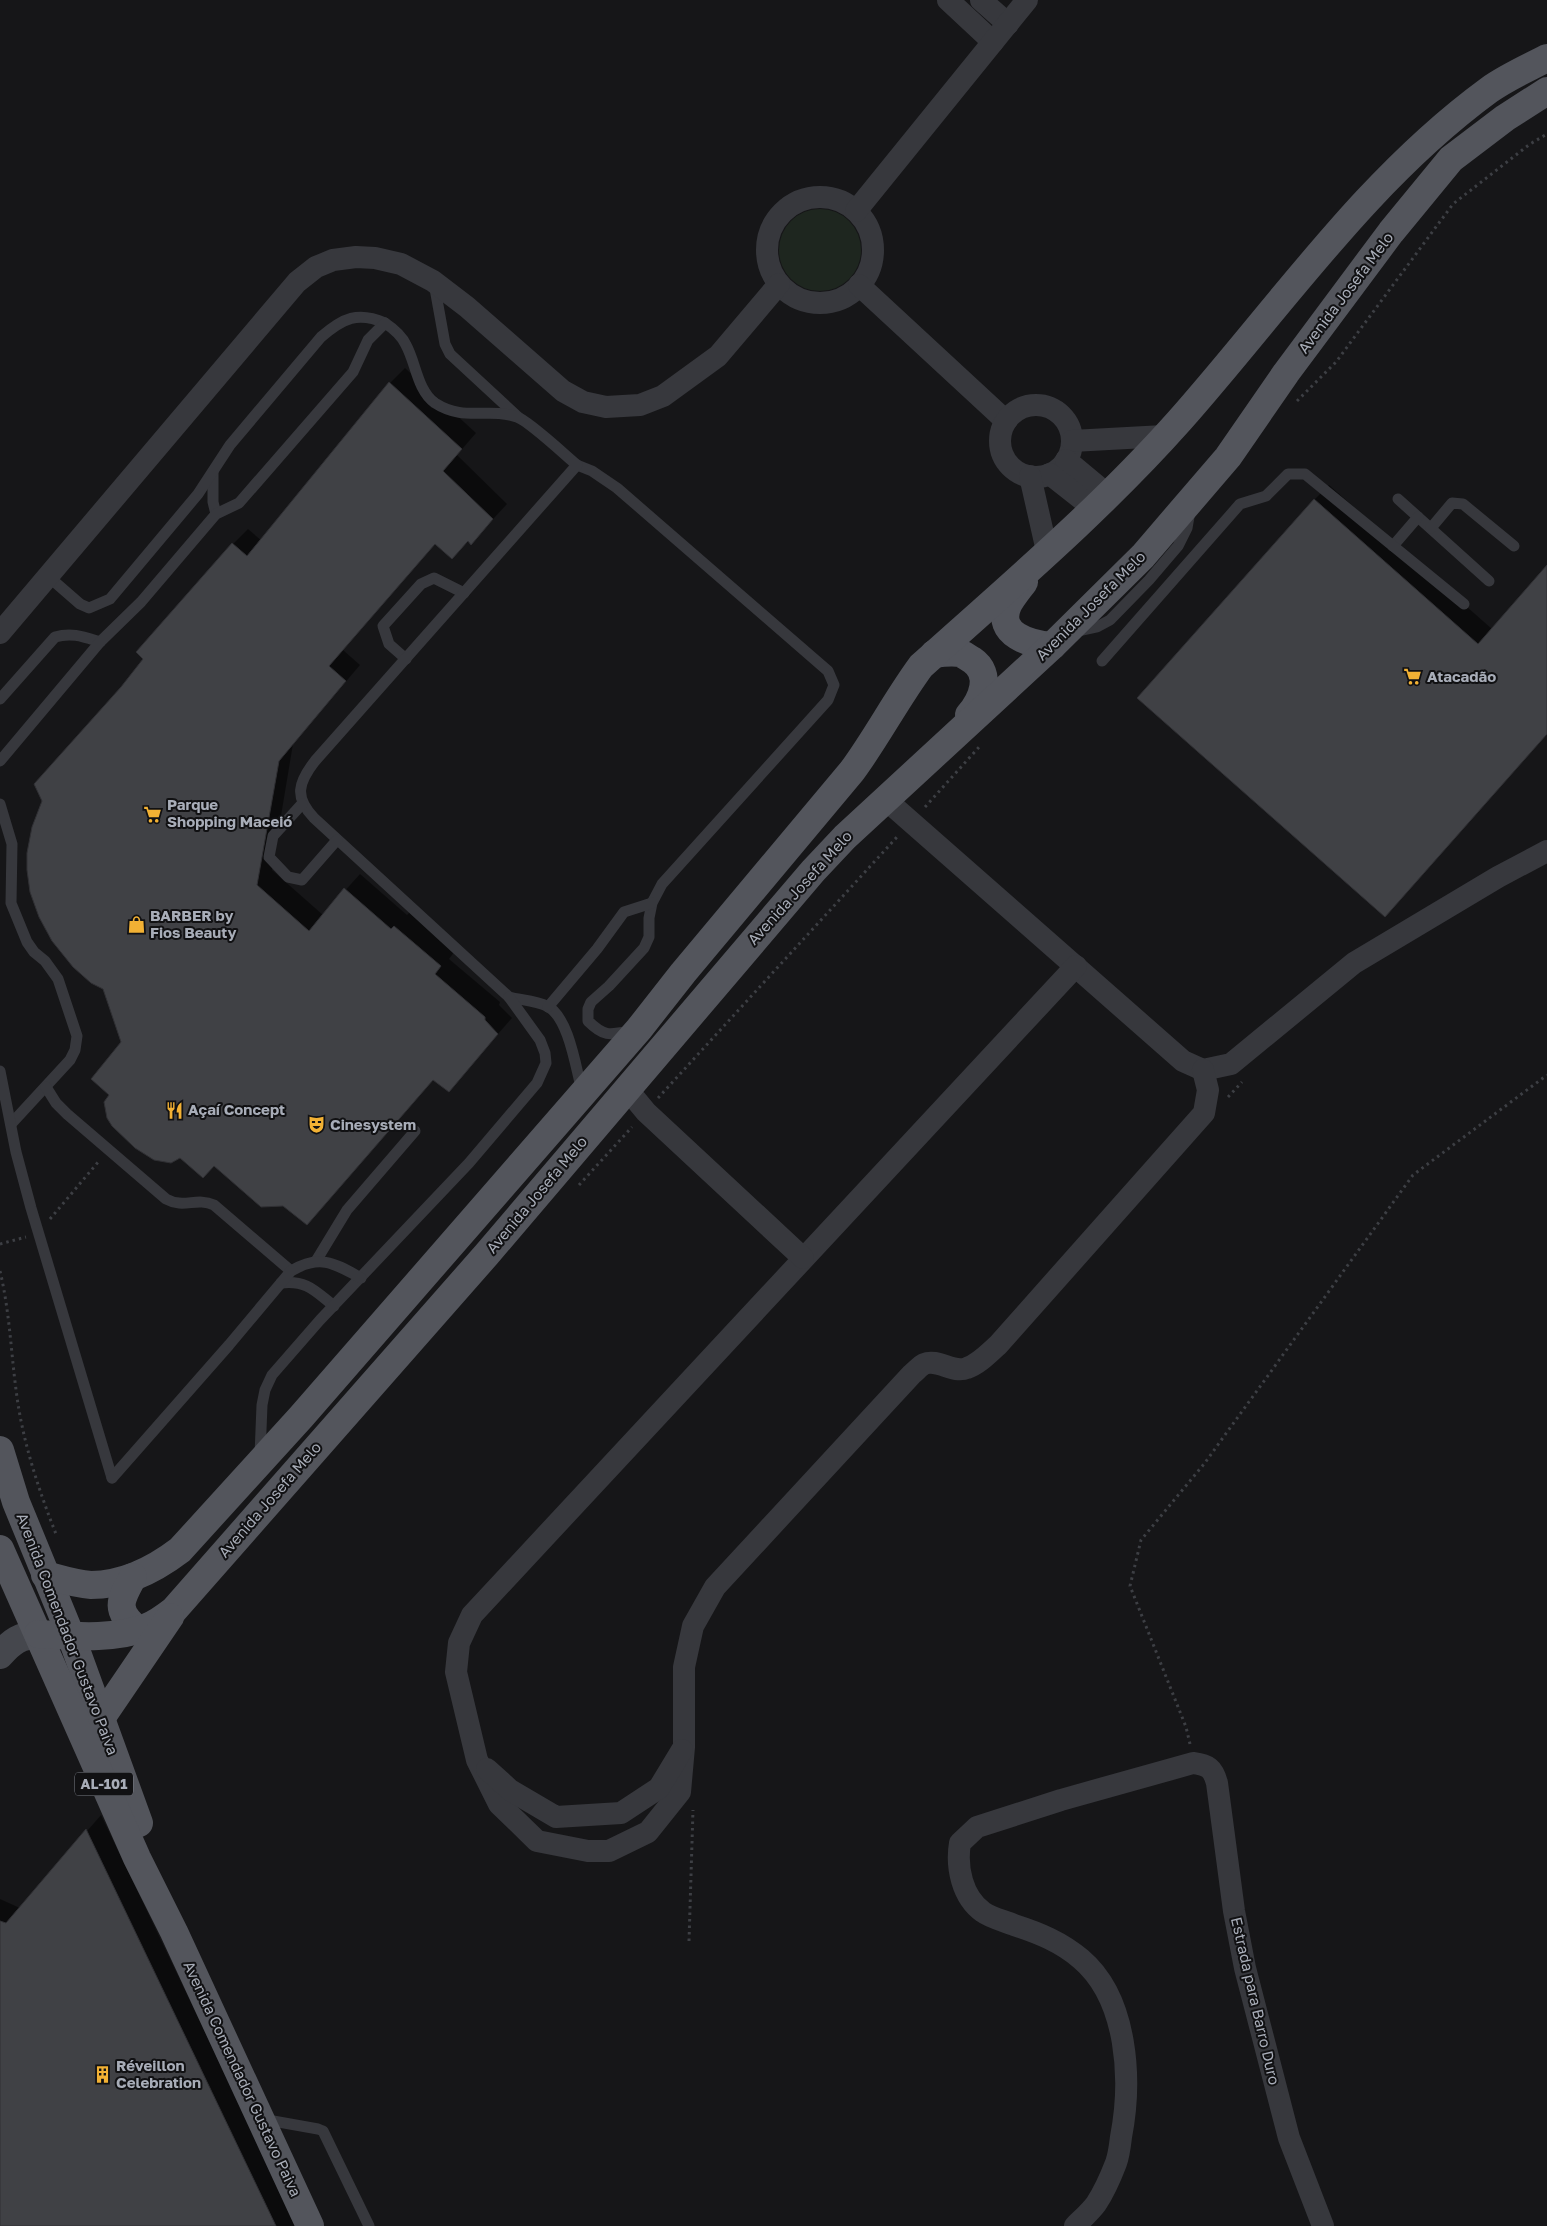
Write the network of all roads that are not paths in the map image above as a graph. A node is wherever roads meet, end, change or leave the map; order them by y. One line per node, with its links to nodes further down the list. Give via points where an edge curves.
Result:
1 (981, 0): 4 (street)
2 (1027, 0): 4 (street)
3 (954, 2): 5 (street)
4 (1008, 24): 5 (street)
5 (993, 42): 8 (street)
6 (1547, 58): 15 (main road, Avenida Josefa Melo, via 1491,88 1430,137 1360,207)
7 (1547, 91): 20 (main road, Avenida Josefa Melo, via 1451,159 1391,232 1286,373 1228,458)
8 (856, 211): 10 (street, via 828,197 804,200 783,211 773,224 768,239 769,263); 11 (street, via 872,239 868,272)
9 (434, 281): 10 (street, via 563,391 583,402 606,407 640,405 664,396 718,356); 13 (lane, via 445,344 450,354); 28 (street, via 401,264 356,257 333,260 297,282)
10 (779, 284): 11 (street, via 797,298 818,303 841,299)
11 (859, 285): 14 (street)
12 (385, 323): 13 (lane, via 396,330 406,345 424,389 433,402 448,410 469,414); 18 (lane, via 355,316 327,332 230,445); 22 (lane, via 368,340 353,372 239,503)
13 (519, 417): 17 (lane)
14 (1006, 421): 16 (street, via 999,440 1012,468); 16 (street, via 1012,413 1031,404 1051,408 1066,421)
15 (1164, 436): 16 (street); 21 (main road, Avenida Josefa Melo)
16 (1055, 463): 21 (street); 27 (street)
17 (578, 465): 31 (lane); 48 (lane, via 617,488 828,671 834,685 828,700 662,884)
18 (213, 472): 22 (lane); 28 (lane, via 110,599 89,608)
19 (1398, 498): 23 (lane)
20 (1192, 499): 29 (lane, via 1186,528 1178,546); 35 (main road, Avenida Josefa Melo, via 1143,556)
21 (1100, 501): 27 (main road, Avenida Josefa Melo)
22 (216, 514): 36 (lane, via 141,602)
23 (1418, 517): 24 (lane); 25 (lane)
24 (1430, 528): 26 (lane, via 1452,503 1463,504); 30 (lane)
25 (1393, 546): 32 (lane, via 1305,474 1288,474 1266,496 1240,504); 33 (lane)
26 (1514, 546)
27 (1045, 554): 35 (main road, via 1008,605 1005,619 1019,638 1031,644); 37 (main road, Avenida Josefa Melo)
28 (49, 577): 34 (street)
29 (1149, 580): 32 (lane); 35 (lane, via 1110,620)
30 (1489, 581)
31 (464, 593): 38 (lane); 38 (lane, via 434,578 421,584 390,619 384,626 389,644)
32 (1162, 593): 39 (lane)
33 (1464, 604)
34 (0, 633)
35 (1058, 640): 41 (main road, Avenida Josefa Melo)
36 (100, 642): 40 (lane, via 66,633 55,637); 42 (lane)
37 (934, 654): 41 (main road, via 960,652 976,663 982,673 984,687 977,705); 52 (main road, Avenida Josefa Melo, via 903,690 852,771)
38 (406, 659): 45 (lane, via 308,771 300,792)
39 (1102, 661)
40 (0, 699)
41 (937, 752): 43 (main road, Avenida Josefa Melo)
42 (0, 761)
43 (886, 799): 49 (street); 56 (main road, Avenida Josefa Melo, via 844,836)
44 (0, 804): 55 (lane, via 12,844 11,903 26,942 58,979 77,1036 70,1060)
45 (302, 804): 46 (lane); 46 (lane, via 273,836 270,857 288,877 302,880)
46 (337, 840): 50 (lane)
47 (1547, 851): 53 (street, via 1354,963 1231,1064)
48 (652, 903): 51 (lane, via 624,912); 52 (lane, via 649,937 644,948 591,1002 588,1009 588,1021 608,1035)
49 (1076, 966): 53 (street, via 1183,1061); 60 (street)
50 (509, 997): 51 (lane); 63 (lane, via 540,1040 545,1053 546,1063 538,1083 469,1164)
51 (548, 1006): 57 (lane, via 569,1038)
52 (639, 1029): 57 (main road, Avenida Josefa Melo)
53 (1203, 1070): 77 (street, via 1208,1090 1204,1113 998,1345 965,1369 925,1364 912,1374 715,1587 693,1626 684,1667)
54 (0, 1071): 58 (lane)
55 (46, 1087): 58 (lane); 62 (lane, via 56,1103 146,1184 174,1204 205,1201 214,1205)
56 (626, 1090): 60 (street); 71 (main road, Avenida Josefa Melo, via 487,1254)
57 (583, 1095): 67 (main road, Avenida Josefa Melo)
58 (11, 1124): 64 (lane, via 38,1233 112,1478)
59 (415, 1131): 61 (lane, via 347,1210)
60 (803, 1258): 78 (street, via 472,1615 459,1643 456,1672)
61 (316, 1261): 62 (lane, via 304,1263); 63 (lane, via 340,1267)
62 (291, 1271): 64 (lane)
63 (361, 1278): 65 (lane)
64 (281, 1283): 65 (lane, via 294,1281 303,1284)
65 (334, 1306): 67 (lane, via 272,1375 262,1405)
66 (0, 1450): 69 (main road, Avenida Comendador Gustavo Paiva / AL-101, via 16,1502)
67 (259, 1465): 70 (main road, Avenida Josefa Melo, via 180,1550 165,1562)
68 (0, 1549): 73 (main road, Avenida Comendador Gustavo Paiva / AL-101)
69 (45, 1575): 70 (main road, Avenida Josefa Melo, via 91,1585); 74 (main road, Avenida Comendador Gustavo Paiva / AL-101)
70 (133, 1577): 72 (main road, via 122,1597 121,1606 122,1614)
71 (174, 1610): 72 (main road, Avenida Josefa Melo, via 158,1622); 76 (main road)
72 (138, 1630): 74 (main road, Avenida Josefa Melo)
73 (38, 1634): 74 (main road, Avenida Josefa Melo); 75 (street, via 12,1641); 81 (main road, Avenida Comendador Gustavo Paiva / AL-101, via 137,1858)
74 (71, 1636): 76 (main road, Avenida Comendador Gustavo Paiva / AL-101)
75 (0, 1654)
76 (102, 1717): 81 (main road, Avenida Comendador Gustavo Paiva / AL-101)
77 (684, 1747): 79 (street, via 659,1788 621,1813); 80 (street, via 680,1792 648,1832 609,1851)
78 (478, 1760): 79 (street, via 510,1790 556,1817); 80 (street, via 499,1804 537,1841)
79 (587, 1814): 80 (street, via 599,1816 608,1832 604,1844)
80 (588, 1851)
81 (174, 1932): 82 (main road, Avenida Comendador Gustavo Paiva / AL-101)
82 (259, 2118): 83 (main road, Avenida Comendador Gustavo Paiva / AL-101); 84 (lane, via 323,2131)
83 (310, 2226)
84 (369, 2226)
85 (1075, 2226): 86 (street, Estrada para Barro Duro, via 1096,2204 1116,2162 1126,2114 1125,2065 1114,2006 1101,1981 1083,1960 1043,1935 983,1912 964,1886 959,1868 960,1843 977,1827 1061,1800 1203,1766 1217,1783 1245,1968 1289,2138)
86 (1323, 2226)

